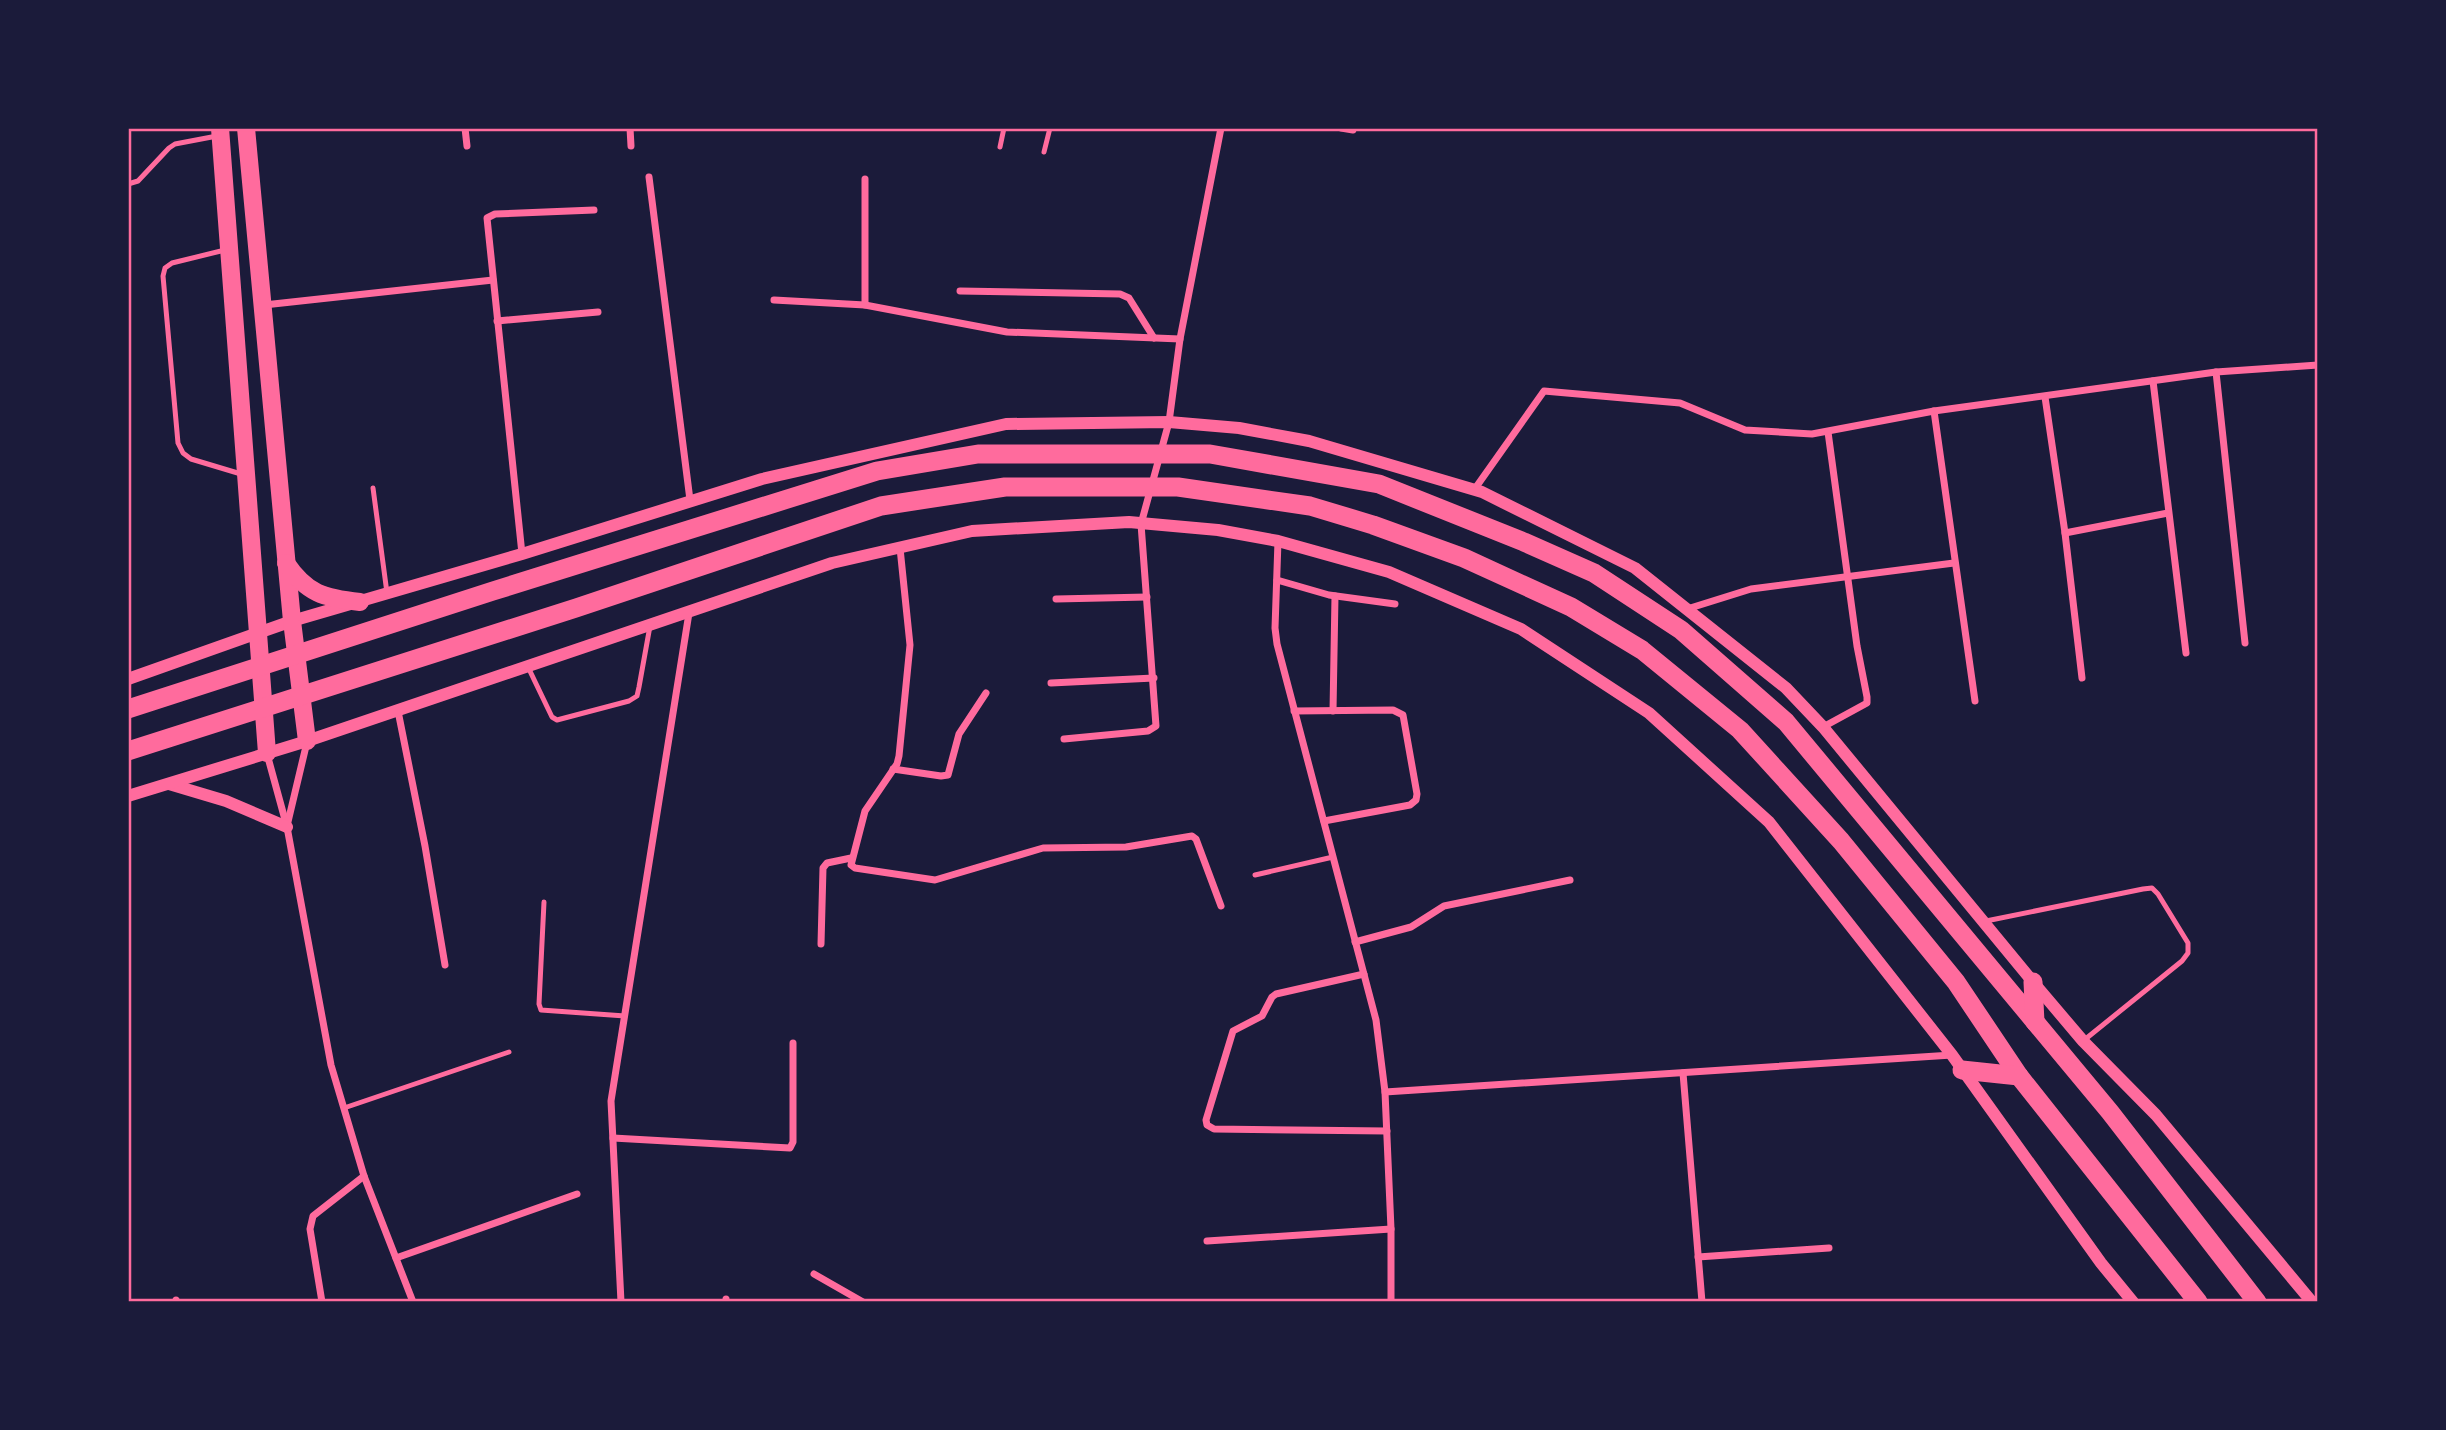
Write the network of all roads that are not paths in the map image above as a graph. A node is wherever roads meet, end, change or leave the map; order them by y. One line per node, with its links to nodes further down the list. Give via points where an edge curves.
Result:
1 (246, 128): 22 (main road)
2 (465, 128): 10 (street)
3 (630, 128): 11 (street)
4 (1004, 128): 12 (lane)
5 (1050, 128): 13 (lane)
6 (1221, 128): 27 (street)
7 (1341, 128): 8 (street)
8 (1353, 130)
9 (220, 131): 16 (lane, via 175,144 138,181); 18 (main road)
10 (467, 146)
11 (631, 146)
12 (1000, 146)
13 (1044, 152)
14 (649, 177): 38 (street)
15 (865, 179): 23 (street)
16 (128, 184)
17 (594, 210): 19 (street, via 487,218)
18 (229, 250): 35 (main road); 35 (lane, via 172,263 163,276 178,443 191,458)
19 (493, 280): 22 (street); 25 (street)
20 (960, 292): 26 (street, via 1120,294 1129,298)
21 (774, 300): 23 (street)
22 (262, 305): 45 (main road)
23 (865, 305): 26 (street, via 1007,332)
24 (598, 312): 25 (street)
25 (497, 321): 44 (street)
26 (1154, 338): 27 (street)
27 (1180, 339): 33 (street)
28 (2318, 365): 29 (street)
29 (2216, 372): 30 (street); 60 (street)
30 (2153, 381): 31 (street); 39 (street)
31 (2045, 397): 32 (street); 41 (street)
32 (1934, 411): 34 (street); 46 (street)
33 (1169, 422): 37 (street, via 1309,441); 38 (street, via 1006,424 762,479); 40 (street)
34 (1828, 432): 37 (street, via 1745,430 1680,403 1544,391); 47 (street)
35 (244, 475): 59 (main road)
36 (373, 488): 49 (lane)
37 (1474, 489): 55 (street, via 1635,568)
38 (690, 500): 44 (street)
39 (2168, 513): 41 (street); 61 (street)
40 (1141, 524): 42 (street); 43 (street, via 972,531); 51 (street)
41 (2065, 533): 64 (street)
42 (1278, 541): 48 (street); 100 (street, via 1389,572 1521,629 1649,713 1769,822)
43 (900, 548): 56 (street, via 832,563); 78 (street, via 910,655 899,756)
44 (522, 554): 49 (street)
45 (286, 563): 53 (main road, via 311,591); 57 (main road)
46 (1954, 563): 47 (street); 68 (street)
47 (1848, 575): 55 (street, via 1740,591); 73 (street, via 1867,703)
48 (1277, 580): 50 (street); 71 (street, via 1277,644)
49 (388, 593): 53 (street)
50 (1335, 596): 54 (street); 72 (street)
51 (1147, 597): 52 (street); 63 (street)
52 (1056, 599)
53 (359, 602): 57 (street)
54 (1395, 604)
55 (1688, 609): 73 (street, via 1786,688)
56 (689, 613): 58 (street); 95 (street)
57 (292, 621): 59 (street); 75 (main road)
58 (650, 626): 62 (street); 62 (lane, via 637,696 629,701 557,720)
59 (258, 634): 65 (street); 77 (main road)
60 (2245, 643)
61 (2186, 653)
62 (528, 667): 70 (street)
63 (1154, 678): 66 (street); 74 (street, via 1157,719 1153,730)
64 (2082, 678)
65 (128, 679)
66 (1051, 683)
67 (986, 693): 78 (street, via 959,734 948,775)
68 (1975, 701)
69 (128, 709): 96 (highway, via 877,471 978,454 1210,454 1379,485 1594,573 1681,630 1786,722)
70 (398, 711): 75 (street); 92 (street)
71 (1294, 711): 72 (street); 81 (street)
72 (1334, 711): 81 (street, via 1393,710 1403,715 1417,794 1410,805)
73 (1823, 727): 89 (street)
74 (1064, 739)
75 (307, 741): 77 (street); 82 (street)
76 (128, 751): 102 (highway, via 881,506 1005,487 1178,487 1310,506 1464,558 1571,607 1642,650 1740,730 1841,841 1956,982)
77 (267, 753): 79 (street); 82 (street)
78 (893, 769): 84 (street, via 865,811)
79 (168, 784): 80 (street); 82 (street, via 226,801)
80 (128, 796)
81 (1324, 821): 83 (street)
82 (287, 827): 104 (street, via 331,1065)
83 (1333, 857): 85 (lane); 90 (street)
84 (851, 858): 88 (street, via 855,868 935,880 1043,848 1126,846 1192,836); 91 (street, via 823,868)
85 (1255, 875)
86 (1570, 880): 90 (street, via 1444,906 1411,927)
87 (544, 902): 95 (lane, via 541,1010)
88 (1222, 906)
89 (1982, 922): 94 (street); 97 (lane, via 2143,889 2152,888 2158,894 2188,943 2188,953)
90 (1355, 942): 93 (street)
91 (821, 944)
92 (445, 965)
93 (1364, 974): 103 (street, via 1376,1020); 105 (street, via 1276,994 1262,1016 1233,1031 1206,1120 1214,1129)
94 (2033, 982): 96 (highway); 97 (street)
95 (625, 1016): 106 (street, via 611,1101)
96 (2035, 1022): 123 (highway)
97 (2083, 1041): 124 (street, via 2155,1115)
98 (793, 1043): 106 (street, via 790,1148)
99 (509, 1052): 104 (lane)
100 (1957, 1062): 101 (street); 102 (highway); 121 (street)
101 (1683, 1073): 103 (street); 112 (street)
102 (2019, 1076): 122 (highway)
103 (1385, 1092): 105 (street)
104 (344, 1108): 107 (street)
105 (1387, 1131): 109 (street)
106 (613, 1138): 117 (street)
107 (364, 1176): 113 (street); 115 (street, via 310,1222)
108 (577, 1194): 113 (street)
109 (1391, 1229): 110 (street); 119 (street)
110 (1207, 1241)
111 (1829, 1248): 112 (street)
112 (1698, 1257): 120 (street)
113 (396, 1258): 116 (street)
114 (814, 1274): 118 (street)
115 (322, 1302)
116 (413, 1302)
117 (621, 1302)
118 (863, 1302)
119 (1391, 1302)
120 (1702, 1302)
121 (2133, 1302)
122 (2198, 1302)
123 (2257, 1302)
124 (2312, 1302)

